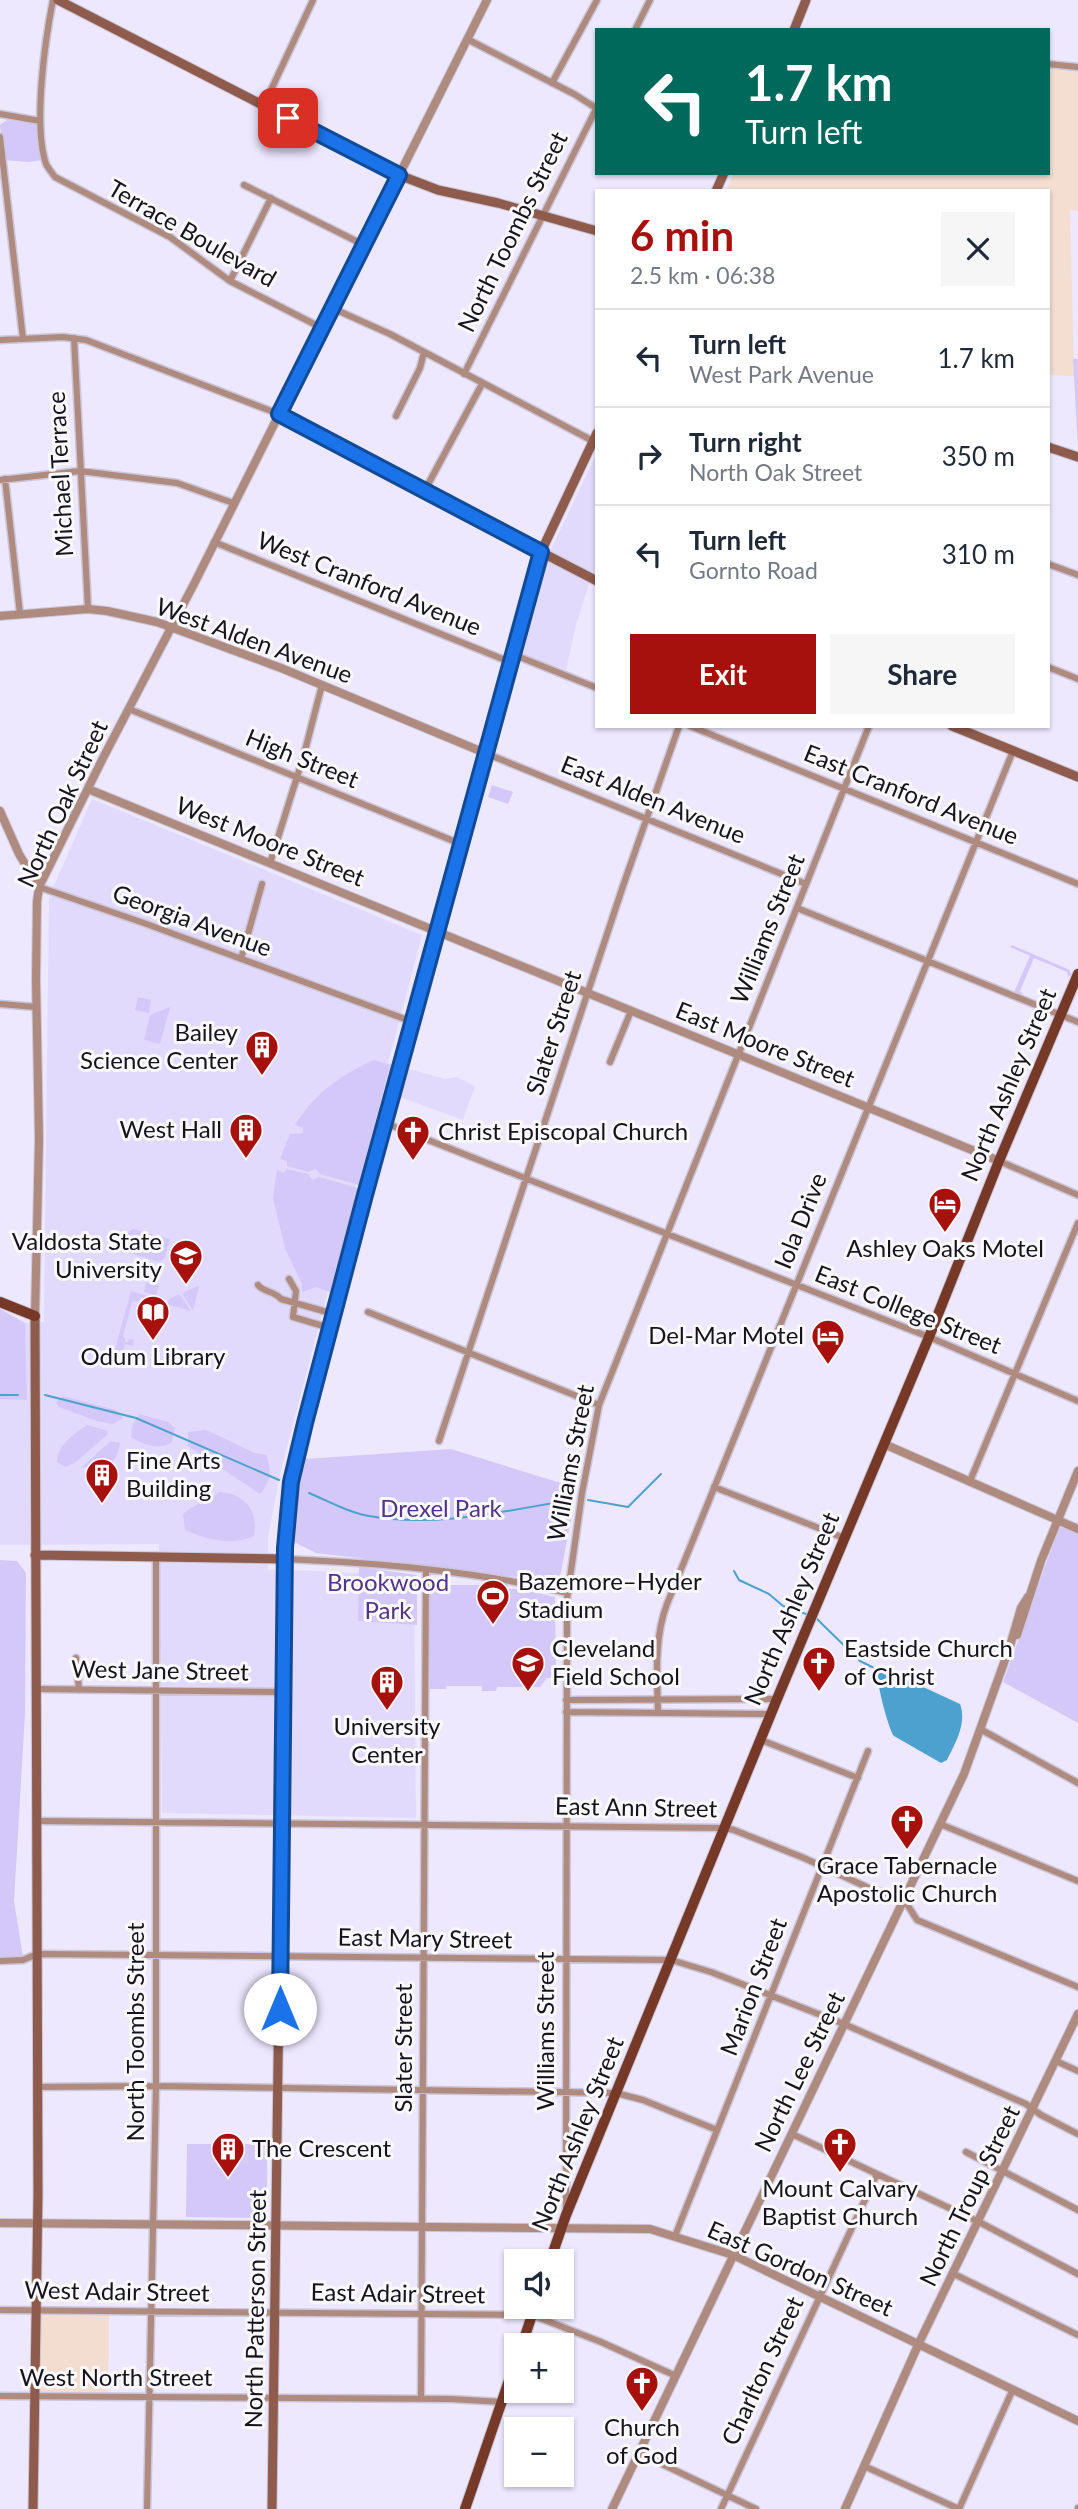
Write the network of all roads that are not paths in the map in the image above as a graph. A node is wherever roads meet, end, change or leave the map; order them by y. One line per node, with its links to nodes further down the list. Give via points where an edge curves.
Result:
1 (53, 0): 19 (street, Terrace Boulevard)
2 (58, 0): 8 (main road)
3 (313, 0): 15 (street)
4 (487, 0): 11 (street, North Oak Street)
5 (597, 0): 14 (street)
6 (650, 0): 9 (street)
7 (806, 0): 10 (main road)
8 (73, 3): 15 (main road)
9 (636, 28)
10 (795, 28)
11 (467, 39): 14 (street); 21 (street, North Oak Street)
12 (1050, 64): 13 (street)
13 (1078, 67)
14 (552, 83): 16 (street)
15 (264, 105): 21 (main road)
16 (595, 106)
17 (595, 109): 24 (street, North Toombs Street)
18 (1, 117): 19 (street)
19 (40, 121): 27 (street, Terrace Boulevard, via 47,165 55,177 170,237)
20 (0, 137): 31 (street)
21 (399, 175): 24 (main road, via 438,190); 26 (street, North Oak Street)
22 (244, 185): 23 (street)
23 (271, 198): 26 (street); 27 (street)
24 (541, 215): 25 (main road); 34 (street, North Toombs Street)
25 (595, 231)
26 (363, 246): 28 (street, North Oak Street)
27 (230, 281): 29 (street, Terrace Boulevard)
28 (332, 308): 29 (street, North Oak Street); 33 (street)
29 (322, 328): 36 (street, North Oak Street)
30 (74, 338): 31 (street); 36 (street); 41 (street, Michael Terrace)
31 (23, 339): 32 (street)
32 (0, 340)
33 (424, 352): 34 (street); 37 (street)
34 (464, 374): 35 (street)
35 (482, 383): 38 (street); 43 (street)
36 (279, 414): 43 (street); 44 (street, North Oak Street)
37 (396, 416)
38 (595, 437): 46 (main road, North Patterson Street)
39 (1050, 448): 40 (main road)
40 (1078, 457)
41 (80, 471): 42 (street); 44 (street, via 177,483); 50 (street, Michael Terrace)
42 (3, 480): 51 (street)
43 (425, 490): 46 (street)
44 (233, 503): 45 (street, North Oak Street)
45 (214, 541): 53 (street, North Oak Street); 54 (street, West Cranford Avenue)
46 (541, 552): 49 (main road); 54 (main road, North Patterson Street)
47 (1050, 565): 48 (street)
48 (1078, 575)
49 (595, 580)
50 (88, 609): 51 (street, West Alden Avenue); 53 (street, West Alden Avenue)
51 (20, 614): 52 (street, West Alden Avenue)
52 (0, 616)
53 (173, 627): 57 (street, West Alden Avenue); 59 (street, North Oak Street)
54 (511, 658): 58 (street); 65 (main road, North Patterson Street)
55 (1050, 668): 56 (street)
56 (1078, 679)
57 (322, 685): 65 (street, West Alden Avenue); 66 (street)
58 (595, 687)
59 (129, 709): 66 (street, High Street); 68 (street, North Oak Street)
60 (678, 728): 71 (street, Slater Street)
61 (695, 728): 69 (street, East Cranford Avenue)
62 (868, 728): 69 (street, Williams Street)
63 (957, 728): 64 (main road)
64 (1013, 751): 67 (main road); 72 (street, Iola Drive)
65 (485, 753): 71 (street, East Alden Avenue); 73 (main road, North Patterson Street)
66 (297, 777): 73 (street, High Street); 74 (street)
67 (1078, 777)
68 (88, 789): 74 (street, West Moore Street); 78 (street, North Oak Street)
69 (844, 789): 72 (street, East Cranford Avenue); 76 (street, Williams Street)
70 (0, 811): 78 (street)
71 (648, 818): 76 (street, East Alden Avenue); 84 (street, Slater Street)
72 (976, 842): 77 (street, East Cranford Avenue); 82 (street, Iola Drive)
73 (461, 844): 80 (main road, North Patterson Street)
74 (270, 863): 80 (street, West Moore Street)
75 (262, 884): 81 (street)
76 (806, 884): 79 (street, Williams Street)
77 (1078, 884)
78 (39, 887): 81 (street, Georgia Avenue); 86 (street, North Oak Street)
79 (797, 908): 82 (street); 91 (street, Williams Street)
80 (437, 931): 84 (street, East Moore Street); 89 (main road, North Patterson Street)
81 (241, 959): 89 (street, Georgia Avenue)
82 (927, 960): 88 (street); 93 (street, Iola Drive)
83 (1078, 974): 88 (main road, North Ashley Street)
84 (588, 994): 87 (street, East Moore Street); 96 (street, Slater Street)
85 (0, 1004): 86 (street)
86 (36, 1007): 107 (street, North Oak Street)
87 (631, 1011): 91 (street, East Moore Street); 92 (street)
88 (1061, 1015): 90 (street); 95 (main road, North Ashley Street)
89 (412, 1022): 94 (main road, North Patterson Street)
90 (1078, 1022)
91 (738, 1055): 93 (street, East Moore Street); 99 (street, Williams Street)
92 (610, 1062)
93 (866, 1108): 95 (street, East Moore Street); 102 (street, Iola Drive)
94 (384, 1123): 96 (street, East College Street); 106 (main road, North Patterson Street)
95 (999, 1161): 97 (street, East Moore Street); 109 (main road, North Ashley Street)
96 (527, 1180): 99 (street, East College Street); 110 (street, Slater Street)
97 (1078, 1195)
98 (1078, 1223): 111 (street)
99 (665, 1234): 102 (street, East College Street); 113 (street, Williams Street)
100 (289, 1279): 104 (street, via 296,1291)
101 (258, 1285): 104 (street)
102 (797, 1285): 109 (street, East College Street); 118 (street, Iola Drive)
103 (0, 1302): 107 (main road)
104 (295, 1302): 106 (street); 108 (street, via 293,1317)
105 (368, 1312): 110 (street)
106 (334, 1314): 108 (main road, North Patterson Street)
107 (35, 1317): 122 (main road, North Oak Street)
108 (330, 1328): 124 (main road, North Patterson Street, via 291,1482)
109 (929, 1338): 111 (street, East College Street); 115 (main road, North Ashley Street)
110 (469, 1353): 113 (street); 114 (street, Slater Street)
111 (1015, 1374): 112 (street, East College Street); 117 (street)
112 (1078, 1401)
113 (598, 1405): 126 (street, Williams Street)
114 (439, 1441)
115 (884, 1444): 117 (street); 121 (main road, North Ashley Street)
116 (1078, 1471): 119 (street, North Lee Street)
117 (970, 1481): 119 (street)
118 (714, 1487): 121 (street); 134 (street, Iola Drive, via 661,1620)
119 (1058, 1519): 120 (street); 138 (street, North Lee Street, via 1021,1608)
120 (1078, 1529)
121 (844, 1538): 132 (main road, North Ashley Street)
122 (35, 1555): 123 (main road); 128 (main road, North Oak Street)
123 (156, 1556): 124 (main road); 130 (street, North Toombs Street)
124 (285, 1559): 125 (street); 131 (main road, North Patterson Street)
125 (426, 1570): 126 (street); 147 (street, Slater Street)
126 (568, 1593): 133 (street, Williams Street)
127 (76, 1658): 129 (street)
128 (37, 1689): 129 (street, West Jane Street); 143 (main road, North Oak Street)
129 (79, 1690): 130 (street, West Jane Street)
130 (155, 1691): 131 (street, West Jane Street); 144 (street, North Toombs Street)
131 (283, 1692): 145 (main road, North Patterson Street)
132 (777, 1699): 134 (street); 137 (main road, North Ashley Street)
133 (566, 1700): 134 (street); 135 (street, Williams Street)
134 (657, 1700): 136 (street, Iola Drive)
135 (566, 1712): 136 (street); 148 (street, Williams Street)
136 (658, 1712): 137 (street)
137 (771, 1714): 139 (main road, North Ashley Street)
138 (980, 1729): 142 (street); 146 (street, North Lee Street)
139 (761, 1740): 141 (street); 149 (main road, North Ashley Street)
140 (867, 1751): 141 (street, Marion Street)
141 (858, 1778): 150 (street, Marion Street)
142 (1078, 1783)
143 (37, 1821): 144 (street, East Ann Street); 153 (main road, North Oak Street)
144 (157, 1823): 145 (street, East Ann Street); 154 (street, North Toombs Street)
145 (282, 1824): 147 (street, East Ann Street); 155 (main road, North Patterson Street)
146 (940, 1824): 151 (street); 152 (street, North Lee Street)
147 (424, 1825): 148 (street, East Ann Street); 156 (street, Slater Street)
148 (566, 1825): 149 (street, East Ann Street); 157 (street, Williams Street)
149 (725, 1828): 150 (street, East Ann Street); 158 (main road, North Ashley Street)
150 (821, 1866): 152 (street, East Ann Street); 161 (street, Marion Street)
151 (1078, 1881)
152 (905, 1901): 160 (street, East Ann Street, via 917,1920); 163 (street, North Lee Street)
153 (37, 1954): 154 (street, East Mary Street); 159 (street, East Mary Street); 167 (main road, North Oak Street)
154 (156, 1956): 155 (street, East Mary Street); 166 (street, North Toombs Street)
155 (281, 1956): 156 (street, East Mary Street); 168 (main road, North Patterson Street)
156 (423, 1958): 157 (street, East Mary Street); 169 (street, Slater Street)
157 (565, 1960): 158 (street, East Mary Street); 170 (street, Williams Street)
158 (671, 1960): 161 (street, East Mary Street); 171 (main road, North Ashley Street)
159 (0, 1961)
160 (1078, 1987)
161 (771, 1996): 163 (street, East Mary Street); 173 (street, Marion Street)
162 (1078, 2014): 164 (street, North Troup Street)
163 (844, 2024): 172 (street, East Mary Street); 174 (street, North Lee Street)
164 (1056, 2062): 165 (street); 172 (street, North Troup Street)
165 (1078, 2071)
166 (156, 2086): 167 (street); 168 (street); 184 (street, North Toombs Street)
167 (37, 2087): 183 (main road, North Oak Street)
168 (279, 2088): 169 (street); 185 (main road, North Patterson Street)
169 (423, 2090): 170 (street); 186 (street, Slater Street)
170 (565, 2092): 171 (street); 180 (street, Williams Street)
171 (616, 2093): 173 (street); 180 (main road, North Ashley Street)
172 (1033, 2109): 175 (street, East Mary Street); 177 (street, North Troup Street)
173 (717, 2130): 188 (street, Marion Street)
174 (792, 2134): 178 (street); 190 (street, North Lee Street)
175 (1078, 2134)
176 (966, 2152): 177 (street)
177 (1004, 2171): 179 (street); 181 (street, North Troup Street)
178 (877, 2174): 181 (street); 193 (street, Charlton Street)
179 (1078, 2210)
180 (566, 2215): 187 (main road, North Ashley Street)
181 (979, 2222): 191 (street, North Troup Street); 192 (street)
182 (0, 2223): 183 (street, East Gordon Street)
183 (38, 2223): 184 (street, East Gordon Street); 195 (main road, North Oak Street)
184 (153, 2224): 185 (street, East Gordon Street); 196 (street, North Toombs Street)
185 (277, 2225): 186 (street, East Gordon Street); 197 (main road, North Patterson Street)
186 (422, 2226): 187 (street, East Gordon Street); 199 (street, Slater Street)
187 (562, 2228): 188 (street, East Gordon Street, via 650,2229); 189 (main road, North Ashley Street)
188 (675, 2236): 190 (street, East Gordon Street)
189 (554, 2249)
190 (733, 2255): 193 (street, East Gordon Street); 203 (street, North Lee Street)
191 (954, 2274): 201 (street); 202 (street, North Troup Street)
192 (1078, 2274)
193 (820, 2296): 202 (street, East Gordon Street); 215 (street, Charlton Street)
194 (0, 2310): 195 (street, West Adair Street)
195 (36, 2310): 196 (street, West Adair Street); 206 (main road, North Oak Street)
196 (152, 2311): 197 (street, West Adair Street); 208 (street, North Toombs Street)
197 (276, 2312): 199 (street, East Adair Street); 209 (main road, North Patterson Street)
198 (504, 2312): 199 (street, East Adair Street)
199 (421, 2314): 210 (street, Slater Street)
200 (551, 2319): 203 (street, East Adair Street)
201 (1078, 2335)
202 (919, 2343): 204 (street, East Gordon Street); 214 (street, North Troup Street)
203 (676, 2376): 213 (street, North Lee Street)
204 (1013, 2389): 212 (street, East Gordon Street); 224 (street)
205 (0, 2396): 206 (street, West North Street)
206 (35, 2396): 208 (street, West North Street); 216 (main road, North Oak Street)
207 (504, 2396): 211 (main road)
208 (149, 2397): 209 (street, West North Street); 217 (street, North Toombs Street)
209 (274, 2398): 210 (street, West North Street); 218 (main road, North Patterson Street)
210 (421, 2399): 211 (street, West North Street)
211 (502, 2402): 219 (main road)
212 (1078, 2421)
213 (639, 2453): 215 (street); 220 (street, North Lee Street)
214 (864, 2466): 223 (street, North Troup Street); 224 (street)
215 (727, 2496): 221 (street, Charlton Street); 222 (street)
216 (33, 2509)
217 (147, 2509)
218 (272, 2509)
219 (465, 2509)
220 (612, 2509)
221 (721, 2509)
222 (756, 2509)
223 (845, 2509)
224 (959, 2509)

